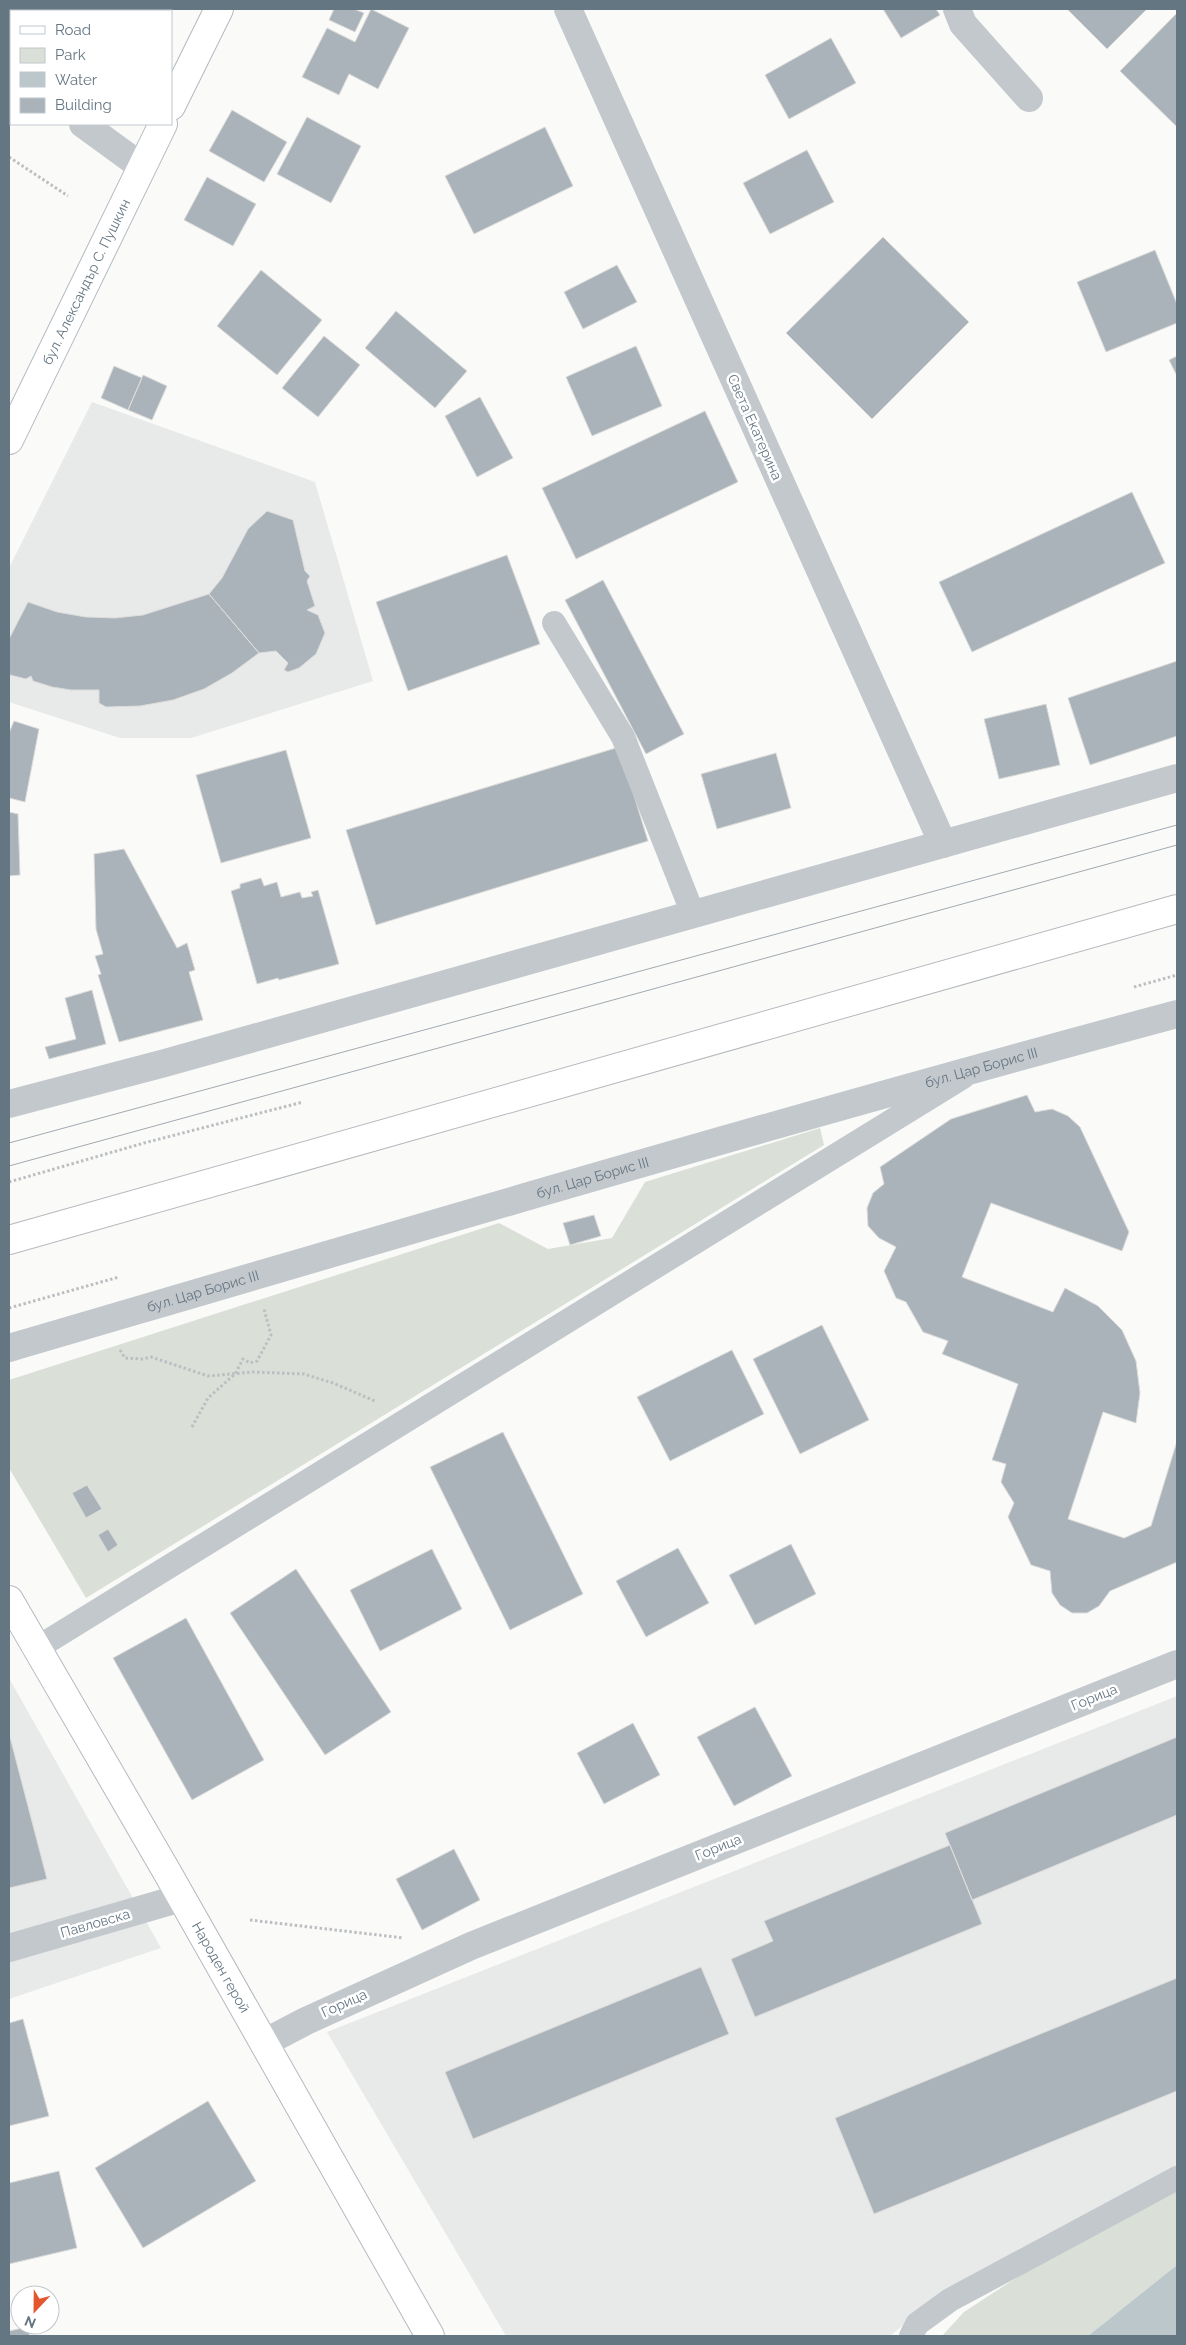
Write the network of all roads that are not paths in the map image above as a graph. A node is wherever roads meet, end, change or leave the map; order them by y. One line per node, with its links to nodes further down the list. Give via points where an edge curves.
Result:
1 (219, 9): 5 (main road)
2 (568, 9): 12 (street, Света Екатерина)
3 (957, 9): 4 (street, via 963,24)
4 (1030, 98)
5 (172, 104)
6 (84, 125): 8 (street)
7 (162, 125): 8 (main road, бул. Александър С. Пушкин)
8 (142, 167): 9 (main road, бул. Александър С. Пушкин)
9 (9, 440)
10 (554, 623): 14 (lane, via 624,737)
11 (1177, 778): 12 (street)
12 (943, 844): 14 (street)
13 (1177, 909): 18 (main road)
14 (693, 914): 17 (street, via 174,1061)
15 (1177, 1014): 16 (street, бул. Цар Борис III)
16 (981, 1066): 19 (street, бул. Цар Борис III); 21 (lane)
17 (9, 1104)
18 (9, 1240)
19 (9, 1348)
20 (9, 1600): 21 (main road, Народен герой)
21 (37, 1648): 23 (main road, Народен герой)
22 (1177, 1664): 25 (street, Горица, via 471,1946)
23 (181, 1898): 24 (street, Павловска); 25 (main road, Народен герой)
24 (9, 1948)
25 (264, 2043): 27 (main road, Народен герой)
26 (1177, 2178): 28 (lane, via 950,2300 917,2324)
27 (430, 2336)
28 (911, 2336)

